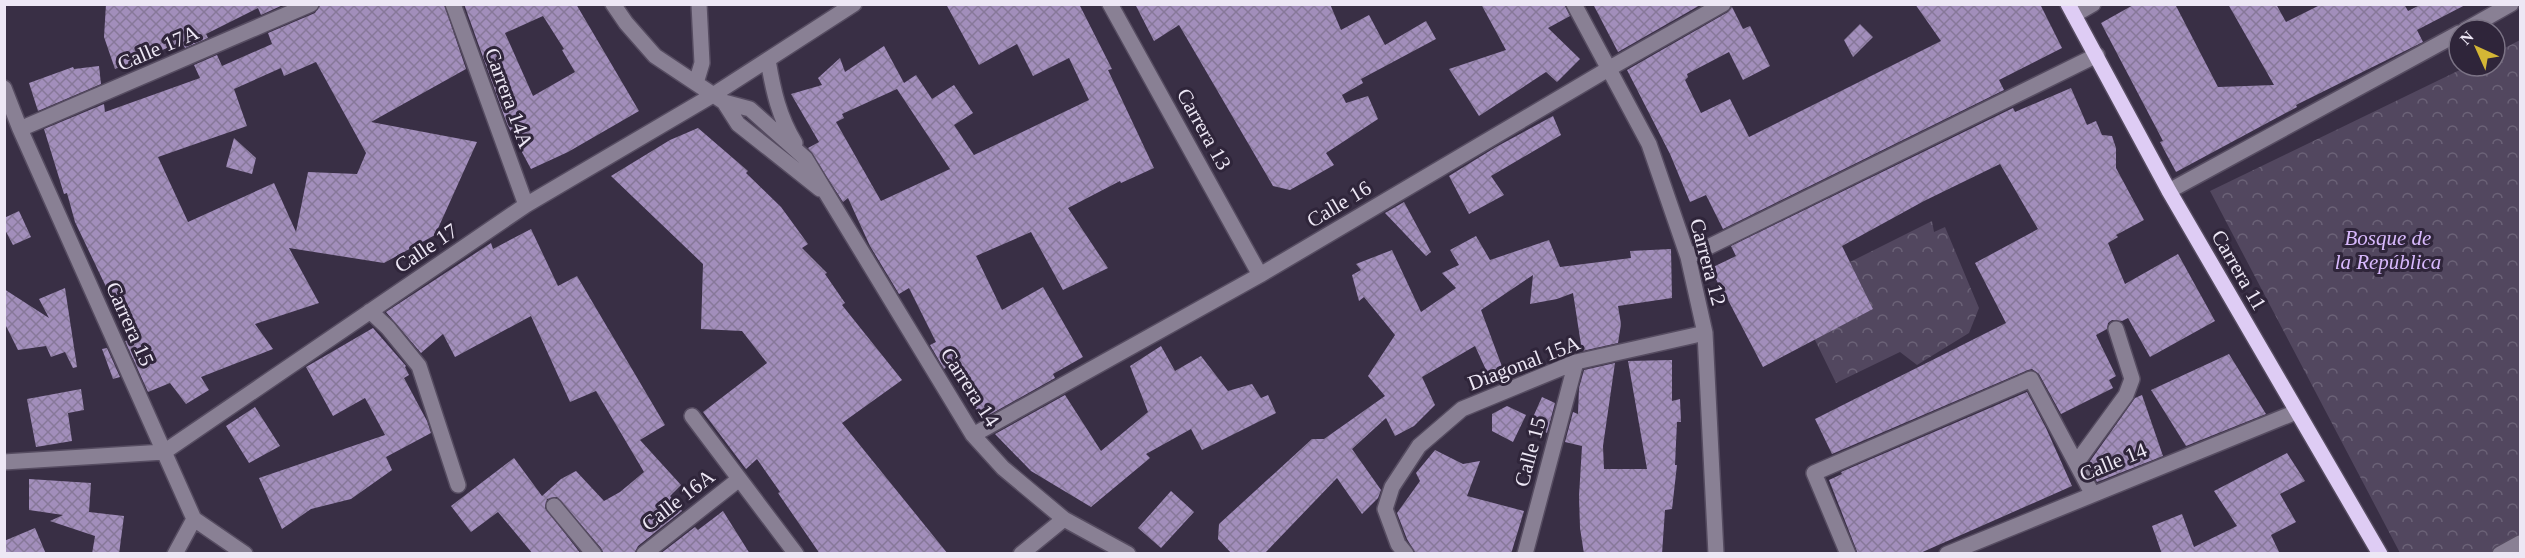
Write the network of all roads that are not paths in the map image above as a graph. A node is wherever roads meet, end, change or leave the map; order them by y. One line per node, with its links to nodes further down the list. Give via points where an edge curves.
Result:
1 (312, 4): 20 (street, Calle 17A)
2 (453, 4): 24 (street, Carrera 14A)
3 (613, 4): 17 (street, Carrera 14, via 656,56)
4 (699, 4): 17 (street, via 702,63)
5 (854, 4): 15 (street, Calle 17)
6 (1110, 4): 26 (street, Carrera 13)
7 (1574, 4): 16 (street, Carrera 12)
8 (1723, 4): 16 (street, Calle 16)
9 (2093, 4): 11 (street)
10 (2511, 4): 12 (street)
11 (2071, 10): 14 (main road, Carrera 11)
12 (2486, 18)
13 (2447, 40): 22 (street)
14 (2097, 55): 22 (main road, Carrera 11); 25 (street)
15 (768, 60): 19 (street, Calle 17); 21 (street, via 774,95 786,128)
16 (1610, 68): 25 (street, Carrera 12, via 1648,144); 26 (street, Calle 16)
17 (696, 83): 19 (street, Carrera 14)
18 (5, 92): 20 (street, Carrera 15)
19 (719, 99): 21 (street, Carrera 14, via 750,109); 23 (street, Carrera 14, via 738,124); 24 (street, Calle 17)
20 (20, 129): 34 (street, Carrera 15)
21 (805, 158): 23 (street, Carrera 14)
22 (2169, 191): 31 (main road, Carrera 11)
23 (827, 195): 33 (street, Carrera 14)
24 (526, 205): 27 (street, Calle 17)
25 (1688, 257): 29 (street, Carrera 12)
26 (1260, 275): 33 (street, Calle 16)
27 (370, 311): 34 (street, Calle 17); 38 (street, via 419,366)
28 (2116, 328): 36 (street, via 2132,379 2126,395)
29 (1705, 333): 30 (street, Diagonal 15A); 53 (street, Carrera 12)
30 (1576, 362): 51 (street, Diagonal 15A, via 1462,409 1419,446 1392,487 1385,509 1398,544); 52 (street, Calle 15)
31 (2296, 412): 39 (street, Calle 14); 56 (main road, Carrera 11)
32 (692, 416): 37 (street)
33 (973, 435): 42 (street, Carrera 14, via 1003,468)
34 (164, 452): 35 (street); 41 (street, Carrera 15)
35 (4, 462)
36 (2077, 462): 39 (street); 54 (street, via 2031,379 1814,473)
37 (738, 480): 47 (street, Calle 16A); 48 (street)
38 (458, 485)
39 (2092, 493): 55 (street, Calle 14)
40 (554, 506): 46 (street)
41 (194, 519): 44 (street); 45 (street)
42 (1064, 519): 49 (street); 50 (street, Carrera 14)
43 (2520, 543): 57 (street)
44 (175, 554)
45 (245, 554)
46 (594, 554)
47 (644, 554)
48 (796, 554)
49 (1022, 554)
50 (1128, 554)
51 (1406, 554)
52 (1525, 554)
53 (1716, 554)
54 (1848, 554)
55 (1947, 554)
56 (2380, 554)
57 (2500, 554)

